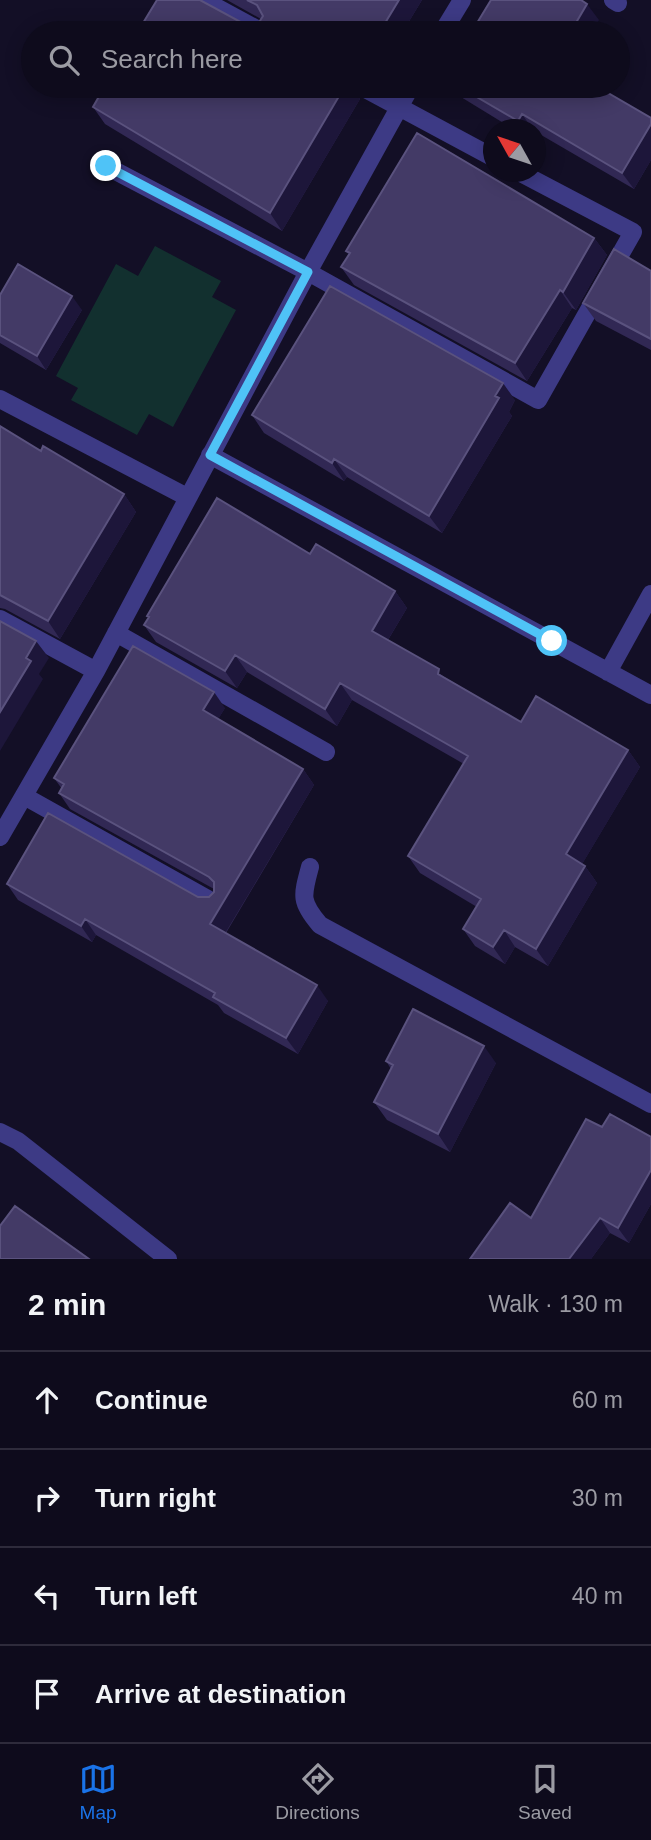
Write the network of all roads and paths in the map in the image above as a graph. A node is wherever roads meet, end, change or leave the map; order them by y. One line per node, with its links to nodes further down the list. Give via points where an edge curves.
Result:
1 (203, 0): 3 (street)
2 (462, 0): 4 (street)
3 (242, 21)
4 (449, 21)
5 (382, 98): 7 (street)
6 (404, 98): 7 (street)
7 (398, 107): 8 (street); 11 (street)
8 (483, 152)
9 (106, 166): 11 (street)
10 (538, 182): 11 (street, via 633,232 538,400)
11 (308, 272): 13 (street)
12 (0, 399): 14 (street)
13 (210, 455): 14 (street); 19 (street)
14 (187, 497): 17 (street)
15 (651, 594): 19 (street)
16 (0, 619): 18 (street)
17 (116, 633): 18 (street); 21 (street)
18 (96, 671): 22 (street)
19 (608, 672): 20 (street)
20 (651, 695)
21 (326, 752)
22 (24, 796): 23 (street); 25 (street)
23 (0, 837)
24 (310, 867): 26 (street, via 304,888 306,909 320,925)
25 (215, 903)
26 (651, 1104)
27 (0, 1132): 28 (street, via 18,1141)
28 (168, 1259)

